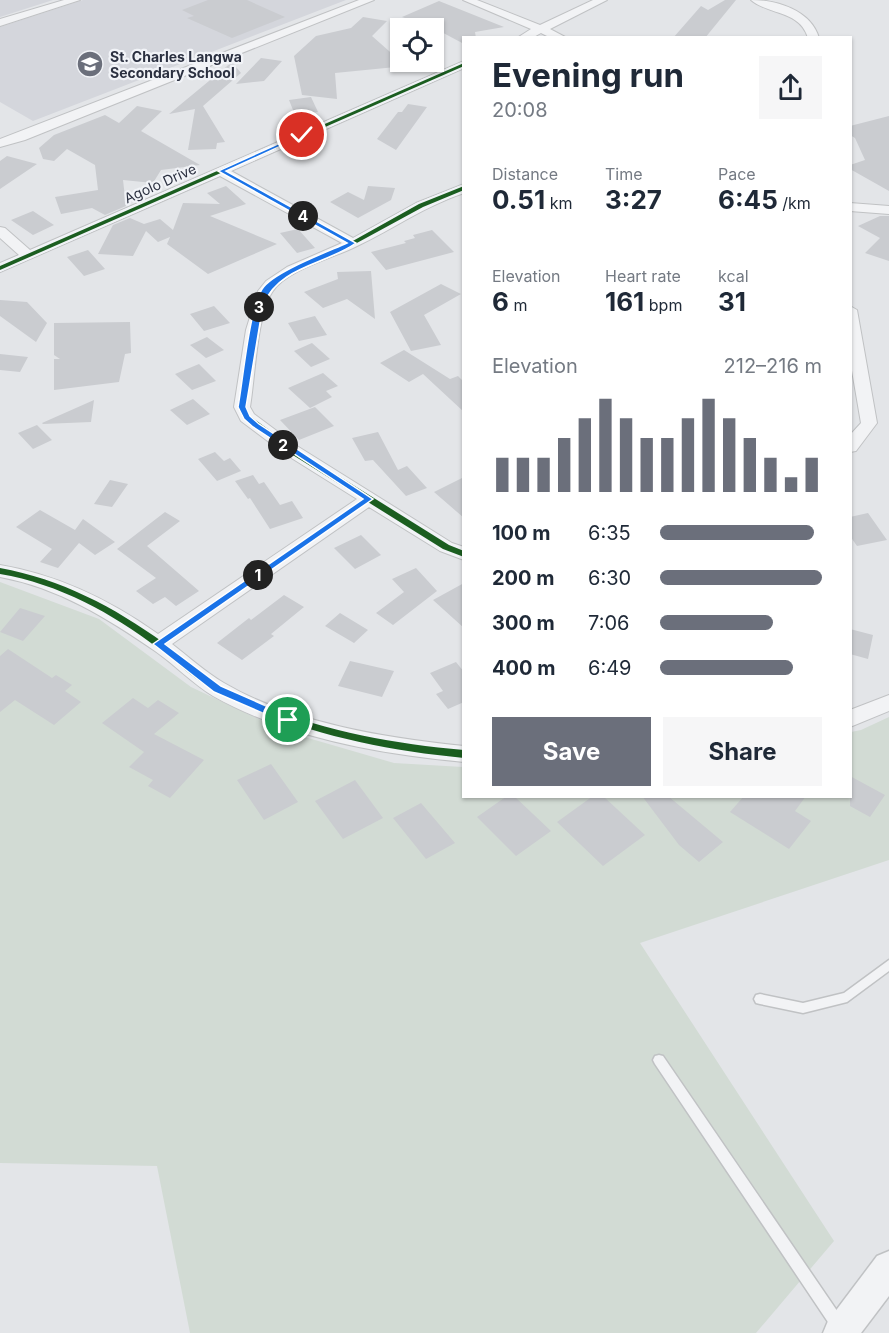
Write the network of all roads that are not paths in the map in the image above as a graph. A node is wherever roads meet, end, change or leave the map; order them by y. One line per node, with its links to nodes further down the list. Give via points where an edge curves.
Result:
1 (75, 0): 6 (street)
2 (369, 0): 12 (street)
3 (468, 0): 7 (street)
4 (602, 0): 7 (street)
5 (756, 0): 10 (street, via 806,20)
6 (0, 23)
7 (541, 29): 8 (street); 9 (street)
8 (526, 36)
9 (557, 36)
10 (814, 36)
11 (462, 64): 13 (street, Agolo Drive)
12 (0, 143)
13 (221, 171): 18 (street); 19 (street, Agolo Drive)
14 (462, 189): 18 (street, via 410,211)
15 (852, 207): 16 (street)
16 (889, 210)
17 (0, 231): 19 (street)
18 (352, 243): 23 (street, via 292,270 266,289 242,407 256,426)
19 (29, 256): 20 (street, Agolo Drive)
20 (0, 268)
21 (852, 322): 22 (street, via 869,423)
22 (852, 444)
23 (369, 499): 24 (street); 26 (street)
24 (462, 553)
25 (0, 571): 26 (street, via 27,574 68,590)
26 (158, 644): 29 (street, via 218,689 288,720 409,749)
27 (889, 703): 28 (street)
28 (852, 718)
29 (462, 754)
30 (889, 965): 31 (lane, via 847,997 803,1008)
31 (760, 999)
32 (659, 1060): 34 (lane)
33 (889, 1268): 34 (street)
34 (841, 1332)

